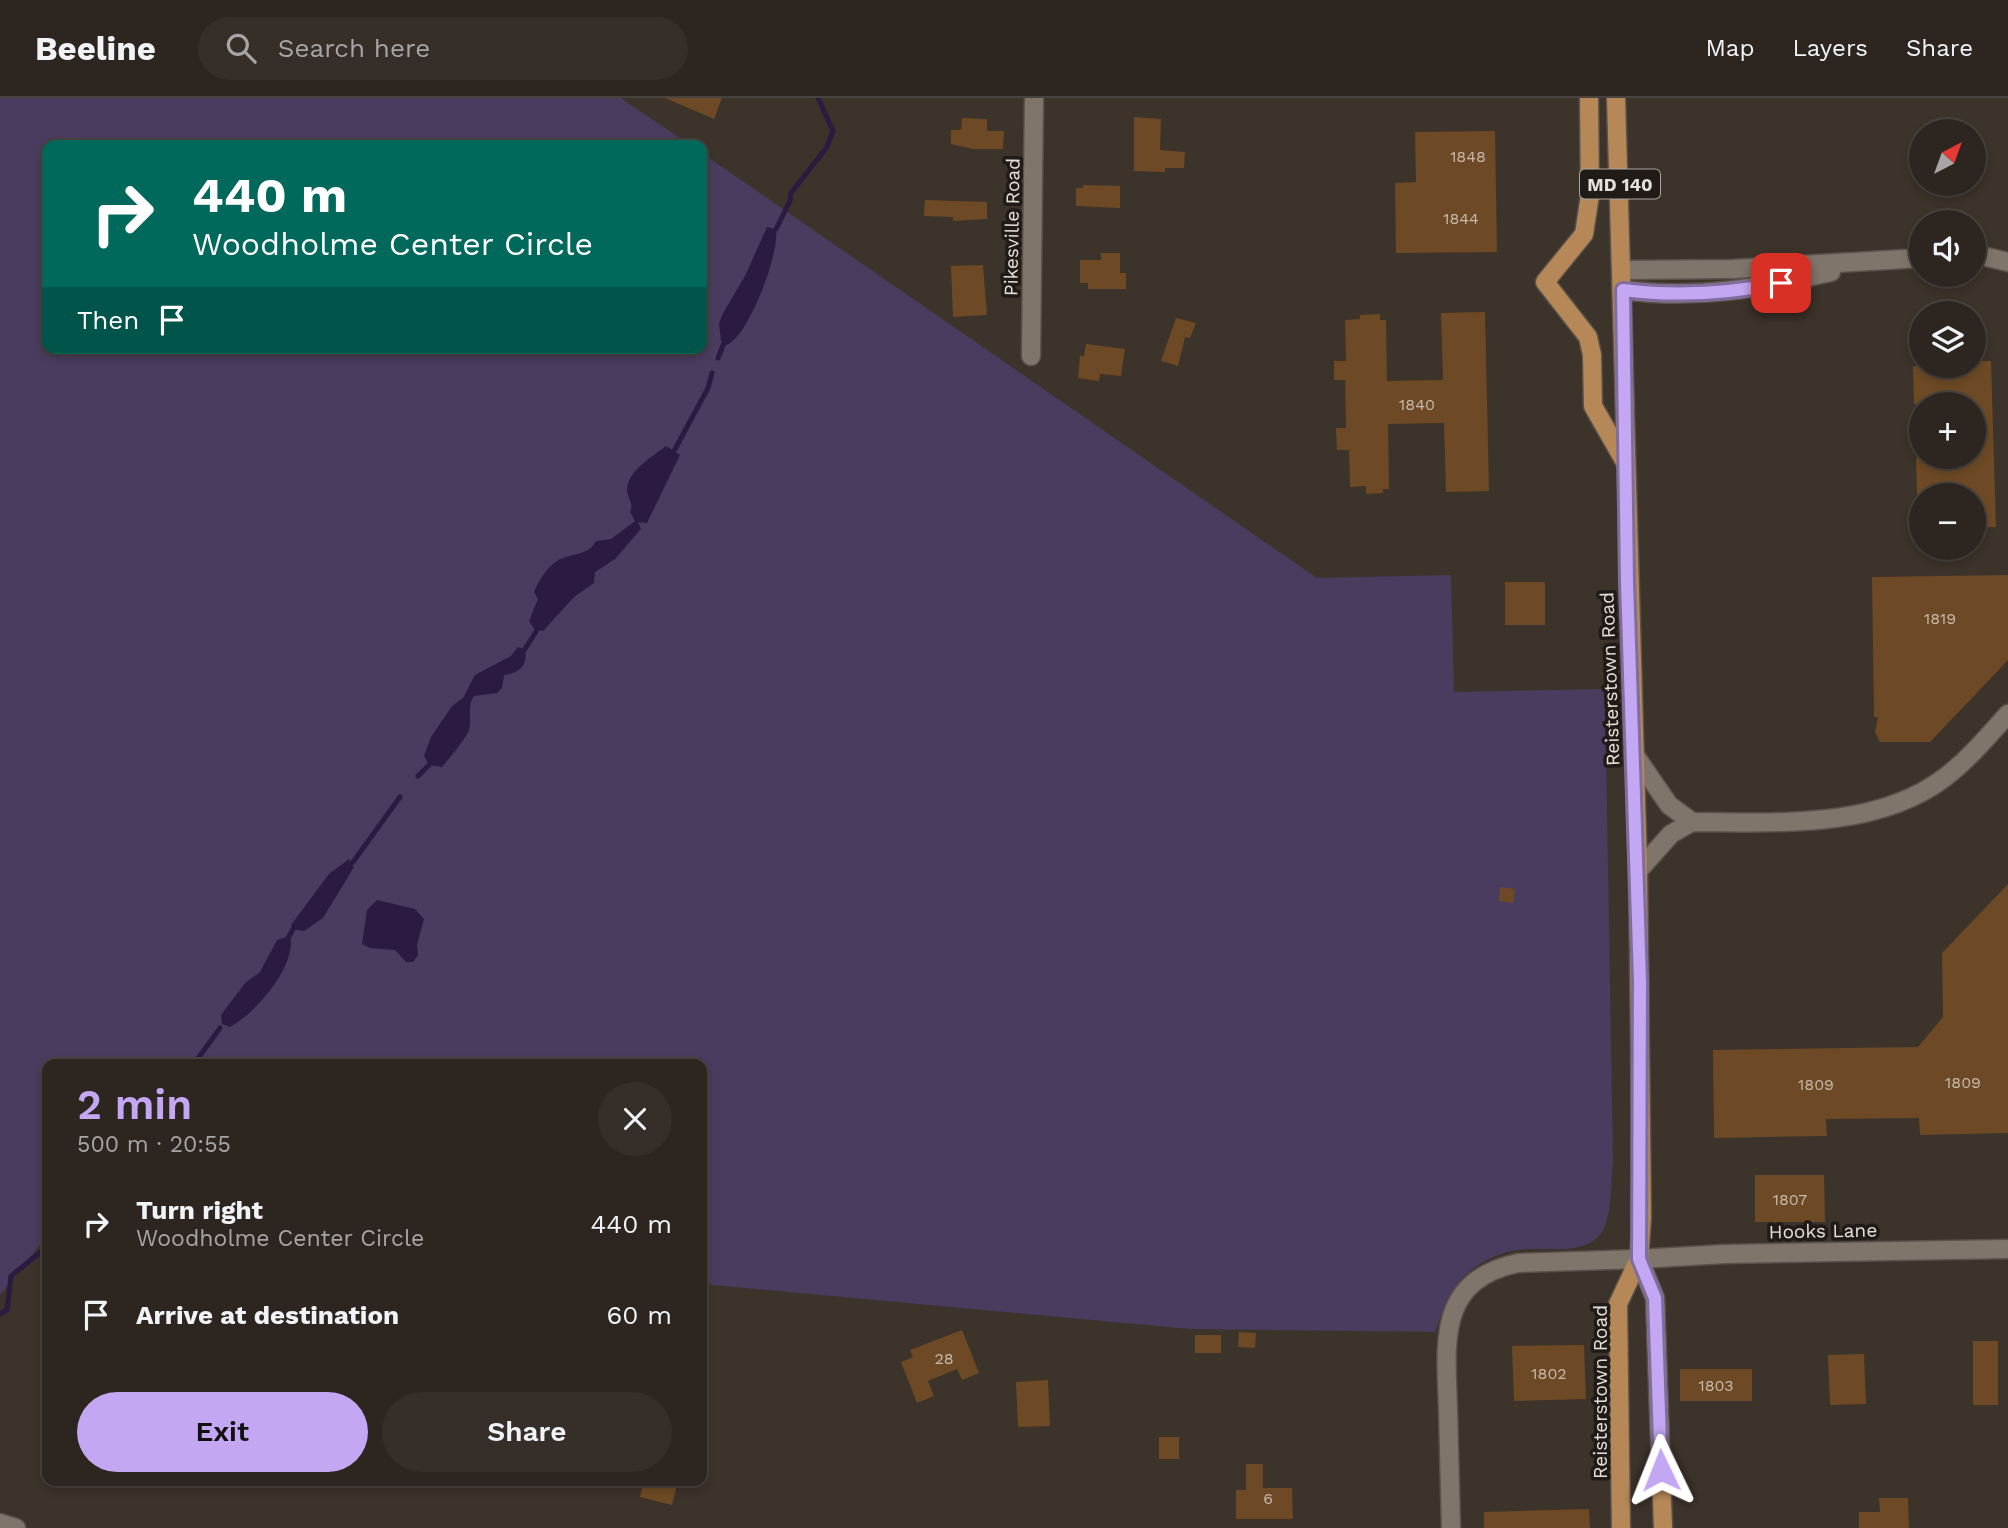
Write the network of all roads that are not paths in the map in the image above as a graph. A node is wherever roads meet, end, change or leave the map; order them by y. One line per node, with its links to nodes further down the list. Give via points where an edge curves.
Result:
1 (1034, 98): 10 (street, Pikesville Road)
2 (1589, 98): 11 (main road, via 1590,195 1584,234 1545,282 1588,337 1593,406)
3 (1616, 98): 8 (main road, Reisterstown Road / MD 140)
4 (1986, 257): 6 (street)
5 (1909, 259): 7 (street)
6 (2008, 262)
7 (1875, 263): 8 (street); 9 (street, via 1712,295)
8 (1623, 270): 9 (main road, Reisterstown Road / MD 140)
9 (1623, 290): 11 (main road, Reisterstown Road / MD 140)
10 (1031, 356)
11 (1626, 464): 13 (main road, Reisterstown Road / MD 140)
12 (2008, 714): 14 (street, via 1945,778 1886,809 1840,818)
13 (1634, 754): 14 (street, via 1669,806); 15 (main road, Reisterstown Road / MD 140)
14 (1692, 822): 15 (street, via 1671,834)
15 (1638, 871): 17 (main road, Reisterstown Road / MD 140)
16 (2008, 1249): 17 (street, Hooks Lane)
17 (1639, 1259): 20 (street, Hooks Lane, via 1499,1267 1477,1279 1455,1305 1445,1340); 21 (main road, Reisterstown Road / MD 140, via 1618,1304); 22 (main road, Reisterstown Road / MD 140, via 1655,1298)
18 (0, 1523): 19 (street)
19 (16, 1528)
20 (1451, 1528)
21 (1621, 1528)
22 (1663, 1528)

